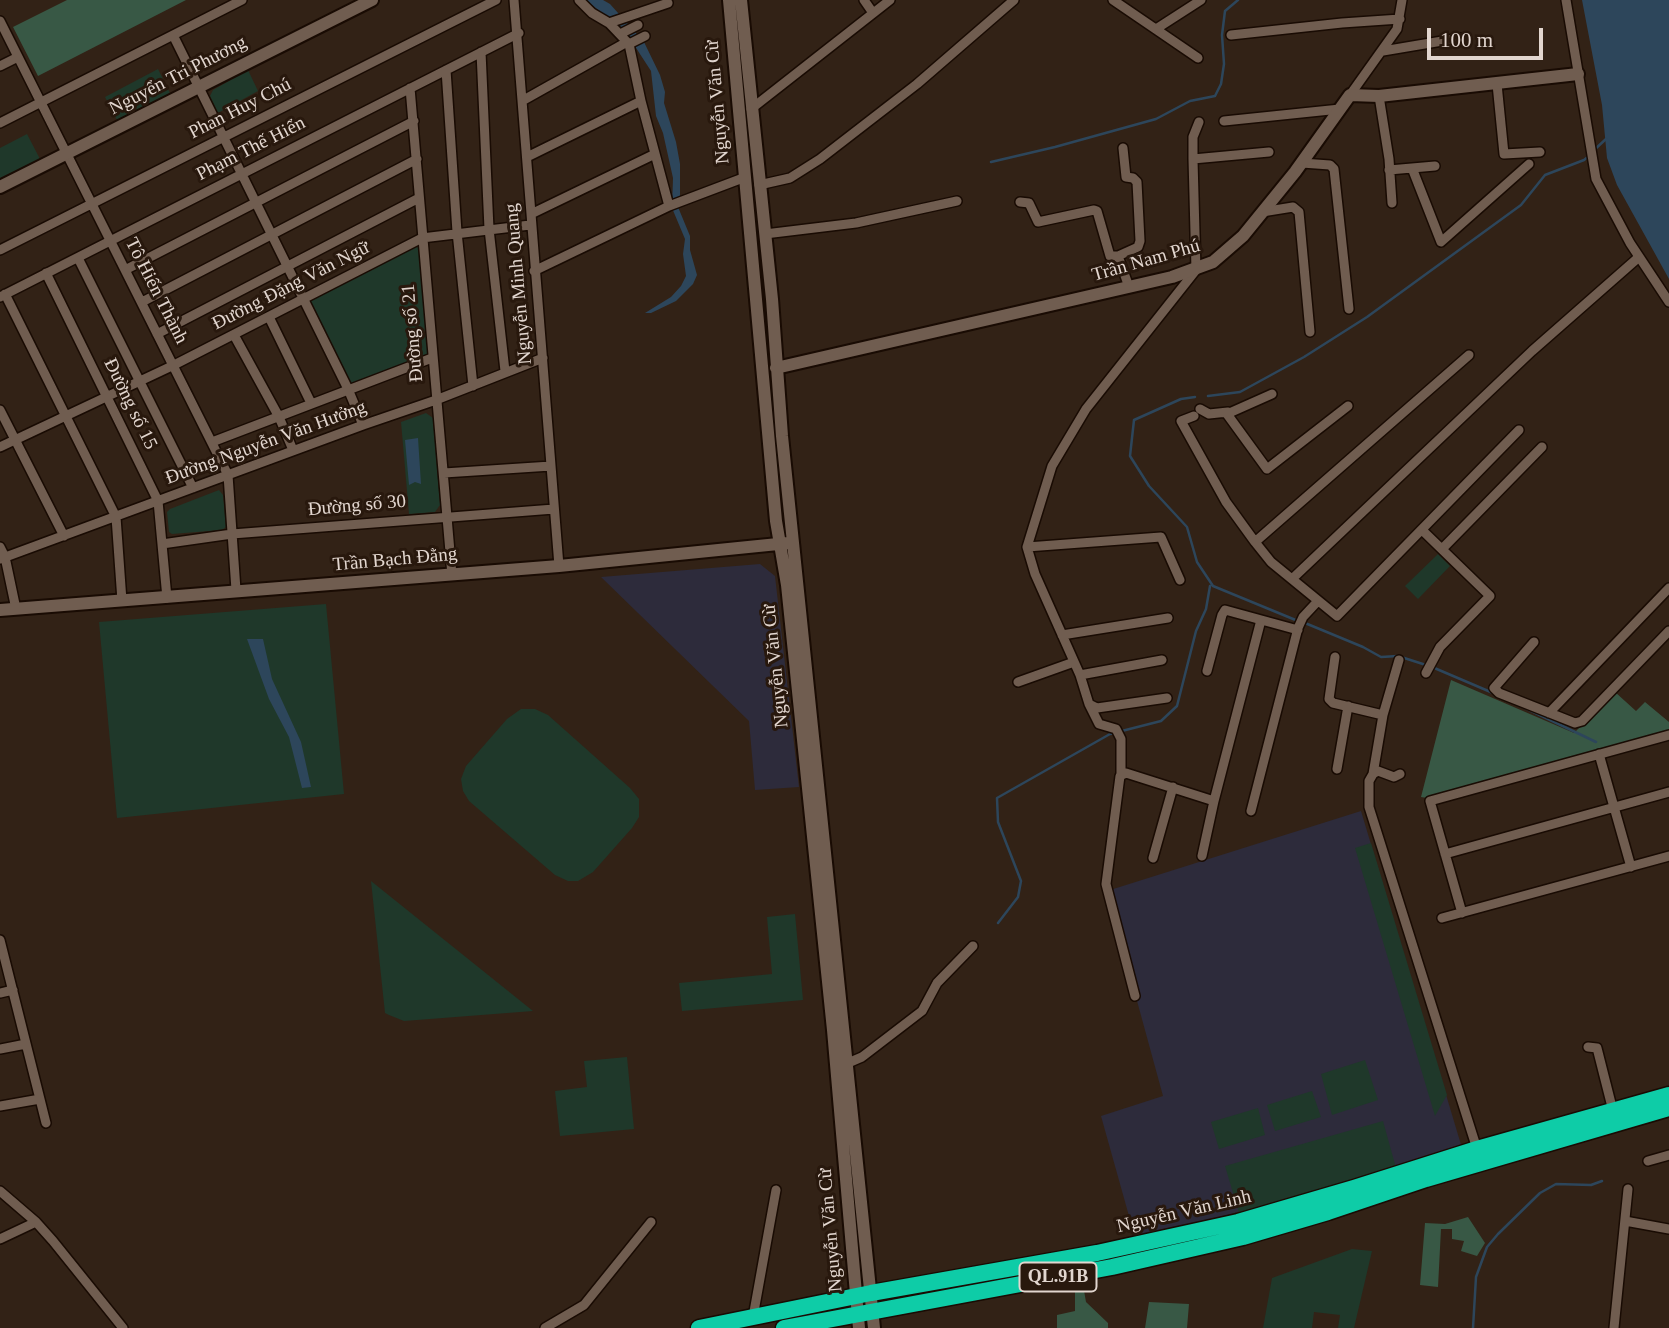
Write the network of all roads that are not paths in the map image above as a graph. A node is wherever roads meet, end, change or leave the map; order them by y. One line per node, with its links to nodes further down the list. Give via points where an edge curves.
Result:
1 (242, 0): 23 (street)
2 (372, 0): 36 (main road, Nguyển Tri Phương)
3 (496, 0): 49 (street, Phan Huy Chú)
4 (514, 0): 22 (street, Nguyễn Minh Quang)
5 (579, 0): 19 (street)
6 (729, 0): 66 (main road, Nguyễn Văn Cừ)
7 (741, 0): 43 (main road, Nguyễn Văn Cừ)
8 (863, 0): 16 (street)
9 (890, 0): 16 (street)
10 (1014, 0): 67 (street, via 820,159 790,178)
11 (1113, 0): 21 (street)
12 (1201, 0): 21 (street)
13 (1402, 0): 17 (street)
14 (1566, 0): 34 (street)
15 (668, 3): 19 (street)
16 (873, 13): 43 (street)
17 (1400, 19): 24 (street); 28 (street)
18 (0, 21): 30 (street, Tô Hiến Thành)
19 (611, 23): 27 (street)
20 (635, 26): 27 (street)
21 (1156, 29): 31 (street)
22 (519, 33): 29 (street, Phạm Thế Hiển); 40 (street, Nguyễn Minh Quang)
23 (173, 35): 36 (street); 42 (street)
24 (1231, 36)
25 (644, 37): 27 (street)
26 (1460, 38): 28 (street)
27 (626, 39): 40 (street); 41 (street)
28 (1383, 51): 38 (street)
29 (481, 52): 33 (street, Phạm Thế Hiển); 79 (street)
30 (18, 57): 32 (street); 42 (street, Tô Hiến Thành)
31 (1198, 58)
32 (0, 66)
33 (446, 70): 37 (street, Phạm Thế Hiển); 80 (street)
34 (1578, 74): 35 (main road); 87 (street, via 1596,178)
35 (1497, 84): 39 (main road); 55 (street, via 1504,154)
36 (198, 88): 49 (street); 53 (main road, Nguyển Tri Phương)
37 (410, 88): 45 (street, Đường số 21); 65 (street, Phạm Thế Hiển)
38 (1350, 94): 39 (main road); 44 (main road, Trần Nam Phú)
39 (1379, 96): 63 (street)
40 (522, 101): 56 (street, Nguyễn Minh Quang)
41 (641, 101): 54 (street); 56 (street)
42 (41, 102): 47 (street); 53 (street, Tô Hiến Thành)
43 (751, 109): 67 (main road, Nguyễn Văn Cừ)
44 (1340, 109): 46 (street); 59 (main road, Trần Nam Phú)
45 (414, 121): 57 (street, Đường số 21); 74 (street)
46 (1224, 121)
47 (0, 122)
48 (1199, 122): 58 (street, via 1193,137)
49 (223, 137): 65 (street); 73 (street, Phan Huy Chú)
50 (1123, 148): 86 (street, via 1126,177 1137,183 1140,244)
51 (1269, 152): 58 (street)
52 (1540, 152): 55 (street)
53 (67, 153): 68 (main road, Nguyển Tri Phương); 73 (street, Tô Hiến Thành)
54 (655, 155): 75 (street); 77 (street)
55 (1509, 155): 64 (street)
56 (527, 157): 77 (street, Nguyễn Minh Quang)
57 (416, 159): 69 (street, Đường số 21); 82 (street)
58 (1193, 159): 91 (street)
59 (1302, 163): 76 (main road, Trần Nam Phú); 99 (street, via 1334,169)
60 (1529, 164): 64 (street)
61 (1435, 166): 62 (street)
62 (1412, 168): 63 (street); 64 (street, via 1441,242)
63 (1389, 170): 72 (street)
64 (1519, 172)
65 (241, 174): 74 (street); 84 (street, Phạm Thế Hiển)
66 (743, 178): 75 (street); 141 (main road, Nguyễn Văn Cừ, via 776,521)
67 (759, 185): 81 (main road, Nguyễn Văn Cừ)
68 (0, 187)
69 (419, 198): 83 (street, Đường số 21); 89 (street)
70 (957, 201): 81 (street, via 856,223)
71 (1020, 202): 86 (street, via 1029,203 1038,222 1094,209 1110,256)
72 (1392, 203)
73 (92, 204): 84 (street, Tô Hiến Thành); 85 (street, Phan Huy Chú)
74 (256, 204): 82 (street); 90 (street)
75 (670, 205): 92 (street)
76 (1262, 212): 91 (main road, Trần Nam Phú, via 1228,250); 101 (street, via 1293,207 1299,212)
77 (531, 214): 78 (street, Nguyễn Minh Quang)
78 (530, 225): 79 (street, Đường Đặng Văn Ngữ); 92 (street, Nguyễn Minh Quang)
79 (489, 229): 80 (street, Đường Đặng Văn Ngữ); 109 (street)
80 (457, 232): 83 (street, Đường Đặng Văn Ngữ); 111 (street)
81 (765, 234): 108 (main road, Nguyễn Văn Cừ)
82 (271, 235): 89 (street); 97 (street)
83 (422, 238): 96 (street, Đường Đặng Văn Ngữ); 105 (street, Đường số 21)
84 (111, 241): 88 (street, Phạm Thế Hiển); 90 (street, Tô Hiến Thành)
85 (0, 250)
86 (1118, 256): 94 (street)
87 (1639, 257): 98 (street); 149 (street, via 1532,351)
88 (78, 258): 93 (street, Phạm Thế Hiển); 110 (street)
89 (286, 266): 96 (street); 102 (street)
90 (125, 270): 97 (street, Tô Hiến Thành)
91 (1196, 270): 94 (main road, Trần Nam Phú); 144 (street, via 1086,409 1052,466)
92 (534, 271): 106 (street, Nguyễn Minh Quang)
93 (46, 273): 95 (street, Phạm Thế Hiển); 114 (street, Đường số 15)
94 (1129, 287): 108 (main road, Trần Nam Phú)
95 (2, 295): 120 (street)
96 (304, 300): 100 (street, Đường Đặng Văn Ngữ); 112 (street)
97 (142, 302): 102 (street, Tô Hiến Thành)
98 (1669, 302)
99 (1349, 309)
100 (269, 317): 103 (street, Đường Đặng Văn Ngữ); 116 (street)
101 (1310, 332)
102 (158, 334): 107 (street, Tô Hiến Thành)
103 (234, 335): 107 (street, Đường Đặng Văn Ngữ); 121 (street)
104 (1469, 355): 140 (street)
105 (432, 358): 112 (street); 115 (street, Đường số 21)
106 (543, 358): 109 (street, Đường Nguyễn Văn Hưởng); 129 (street, Nguyễn Minh Quang)
107 (174, 365): 110 (street, Đường Đặng Văn Ngữ); 125 (street, Tô Hiến Thành)
108 (776, 368): 141 (main road, Nguyễn Văn Cừ)
109 (505, 371): 111 (street, Đường Nguyễn Văn Hưởng)
110 (140, 380): 114 (street, Đường Đặng Văn Ngữ); 132 (street)
111 (472, 386): 115 (street, Đường Nguyễn Văn Hưởng)
112 (348, 389): 116 (street); 122 (street)
113 (1272, 394): 119 (street)
114 (107, 397): 120 (street, Đường Đặng Văn Ngữ); 133 (street, Đường số 15)
115 (436, 400): 122 (street, Đường Nguyễn Văn Hưởng); 130 (street, Đường số 21)
116 (311, 403): 121 (street)
117 (1348, 406): 119 (street, via 1267,468)
118 (0, 410): 124 (street)
119 (1228, 412): 140 (street, via 1197,413 1181,421 1226,502)
120 (65, 417): 124 (street, Đường Đặng Văn Ngữ); 136 (street)
121 (279, 418): 125 (street); 128 (street)
122 (363, 425): 128 (street, Đường Nguyễn Văn Hưởng)
123 (1518, 430): 137 (street)
124 (15, 439): 126 (street, Đường Đặng Văn Ngữ); 139 (street)
125 (212, 442): 131 (street, Tô Hiến Thành)
126 (0, 447)
127 (1542, 447): 145 (street)
128 (293, 450): 131 (street, Đường Nguyễn Văn Hưởng)
129 (551, 466): 130 (street); 134 (street, Nguyễn Minh Quang)
130 (444, 473): 135 (street, Đường số 21)
131 (228, 475): 132 (street, Đường Nguyễn Văn Hưởng); 138 (street, Tô Hiến Thành)
132 (193, 488): 133 (street, Đường Nguyễn Văn Hưởng)
133 (158, 501): 136 (street, Đường Nguyễn Văn Hưởng); 142 (street, Đường số 15)
134 (554, 509): 135 (street, Đường số 30); 147 (street, Nguyễn Minh Quang)
135 (448, 516): 138 (street, Đường số 30); 148 (street, Đường số 21)
136 (116, 517): 139 (street, Đường Nguyễn Văn Hưởng); 154 (street)
137 (1422, 530): 145 (street); 155 (street, via 1337,616)
138 (232, 534): 142 (street, Đường số 30); 152 (street, Tô Hiến Thành)
139 (64, 536): 146 (street, Đường Nguyễn Văn Hưởng)
140 (1255, 542): 149 (street)
141 (787, 543): 147 (main road, Trần Bạch Đằng); 203 (main road, Nguyễn Văn Cừ); 224 (main road, Nguyễn Văn Cừ, via 787,585)
142 (162, 544): 153 (street, Đường số 15)
143 (0, 547): 146 (street)
144 (1027, 547): 150 (street, via 1161,537); 162 (street)
145 (1442, 549): 169 (street, via 1490,596 1440,648)
146 (2, 558): 156 (street)
147 (559, 566): 148 (main road, Trần Bạch Đằng)
148 (452, 575): 152 (main road, Trần Bạch Đằng)
149 (1292, 579): 155 (street)
150 (1180, 580)
151 (1669, 587): 175 (street)
152 (236, 590): 153 (main road, Trần Bạch Đằng)
153 (167, 598): 154 (main road, Trần Bạch Đằng)
154 (122, 601): 156 (main road, Trần Bạch Đằng)
155 (1317, 602): 160 (street)
156 (16, 609): 157 (main road, Trần Bạch Đằng)
157 (0, 610)
158 (1168, 618): 162 (street)
159 (1261, 620): 160 (street); 168 (street, via 1225,610); 185 (street)
160 (1299, 626): 187 (street)
161 (1669, 631): 175 (street, via 1582,721 1575,723)
162 (1062, 635): 167 (street)
163 (1534, 642): 175 (street, via 1494,688)
164 (1335, 657): 174 (street, via 1327,697)
165 (1162, 660): 170 (street)
166 (1398, 660): 176 (street)
167 (1074, 662): 170 (street); 171 (street)
168 (1207, 671)
169 (1426, 673)
170 (1080, 675): 173 (street)
171 (1018, 682)
172 (1167, 698): 173 (street, via 1097,708)
173 (1089, 704): 180 (street, via 1099,724 1116,729 1121,739)
174 (1348, 706): 176 (street); 179 (street)
175 (1549, 713)
176 (1383, 715): 181 (street)
177 (1669, 735): 178 (street)
178 (1599, 754): 186 (street); 188 (street, via 1430,801)
179 (1337, 769)
180 (1121, 774): 183 (street); 199 (street, via 1106,884)
181 (1373, 774): 182 (street); 212 (street, via 1369,807)
182 (1400, 774)
183 (1173, 787): 185 (street); 191 (street)
184 (1669, 792): 186 (street)
185 (1214, 801): 189 (street)
186 (1614, 808): 188 (street); 192 (street)
187 (1251, 811)
188 (1445, 854): 193 (street)
189 (1202, 856)
190 (1669, 856): 192 (street)
191 (1153, 858)
192 (1630, 867): 193 (street)
193 (1462, 913): 194 (street)
194 (1442, 918)
195 (0, 940): 197 (street)
196 (973, 946): 203 (street, via 937,984 922,1011 866,1055)
197 (13, 990): 198 (street); 200 (street)
198 (0, 993)
199 (1135, 996)
200 (26, 1044): 202 (street); 205 (street)
201 (1588, 1047): 208 (street, via 1597,1048)
202 (0, 1049)
203 (848, 1063): 224 (main road, Nguyễn Văn Cừ)
204 (1669, 1095): 208 (highway, Nguyễn Văn Linh / QL.91B)
205 (40, 1099): 206 (street); 209 (street)
206 (0, 1106)
207 (1669, 1108): 210 (highway, Nguyễn Văn Linh / QL.91B)
208 (1613, 1111): 210 (highway, Nguyễn Văn Linh / QL.91B)
209 (46, 1124)
210 (1580, 1127): 211 (highway, Nguyễn Văn Linh / QL.91B)
211 (1539, 1138): 212 (highway, Nguyễn Văn Linh / QL.91B); 221 (highway, Nguyễn Văn Linh / QL.91B)
212 (1477, 1149): 221 (highway, Nguyễn Văn Linh / QL.91B)
213 (1669, 1155): 214 (street)
214 (1648, 1161)
215 (1628, 1189): 218 (street)
216 (776, 1190): 225 (street)
217 (0, 1191): 219 (street)
218 (1625, 1220): 222 (street); 231 (street)
219 (36, 1222): 223 (street); 227 (street)
220 (651, 1222): 228 (street, via 584,1305)
221 (1240, 1229): 224 (highway, Nguyễn Văn Linh / QL.91B); 226 (highway, Nguyễn Văn Linh / QL.91B, via 1112,1267)
222 (1669, 1229)
223 (0, 1239)
224 (863, 1294): 225 (highway, Nguyễn Văn Linh / QL.91B); 226 (main road, Nguyễn Văn Cừ)
225 (753, 1317): 229 (highway, Nguyễn Văn Linh / QL.91B)
226 (865, 1321): 230 (highway, Nguyễn Văn Linh / QL.91B)
227 (123, 1328)
228 (545, 1328)
229 (699, 1328)
230 (784, 1328)
231 (1614, 1328)

